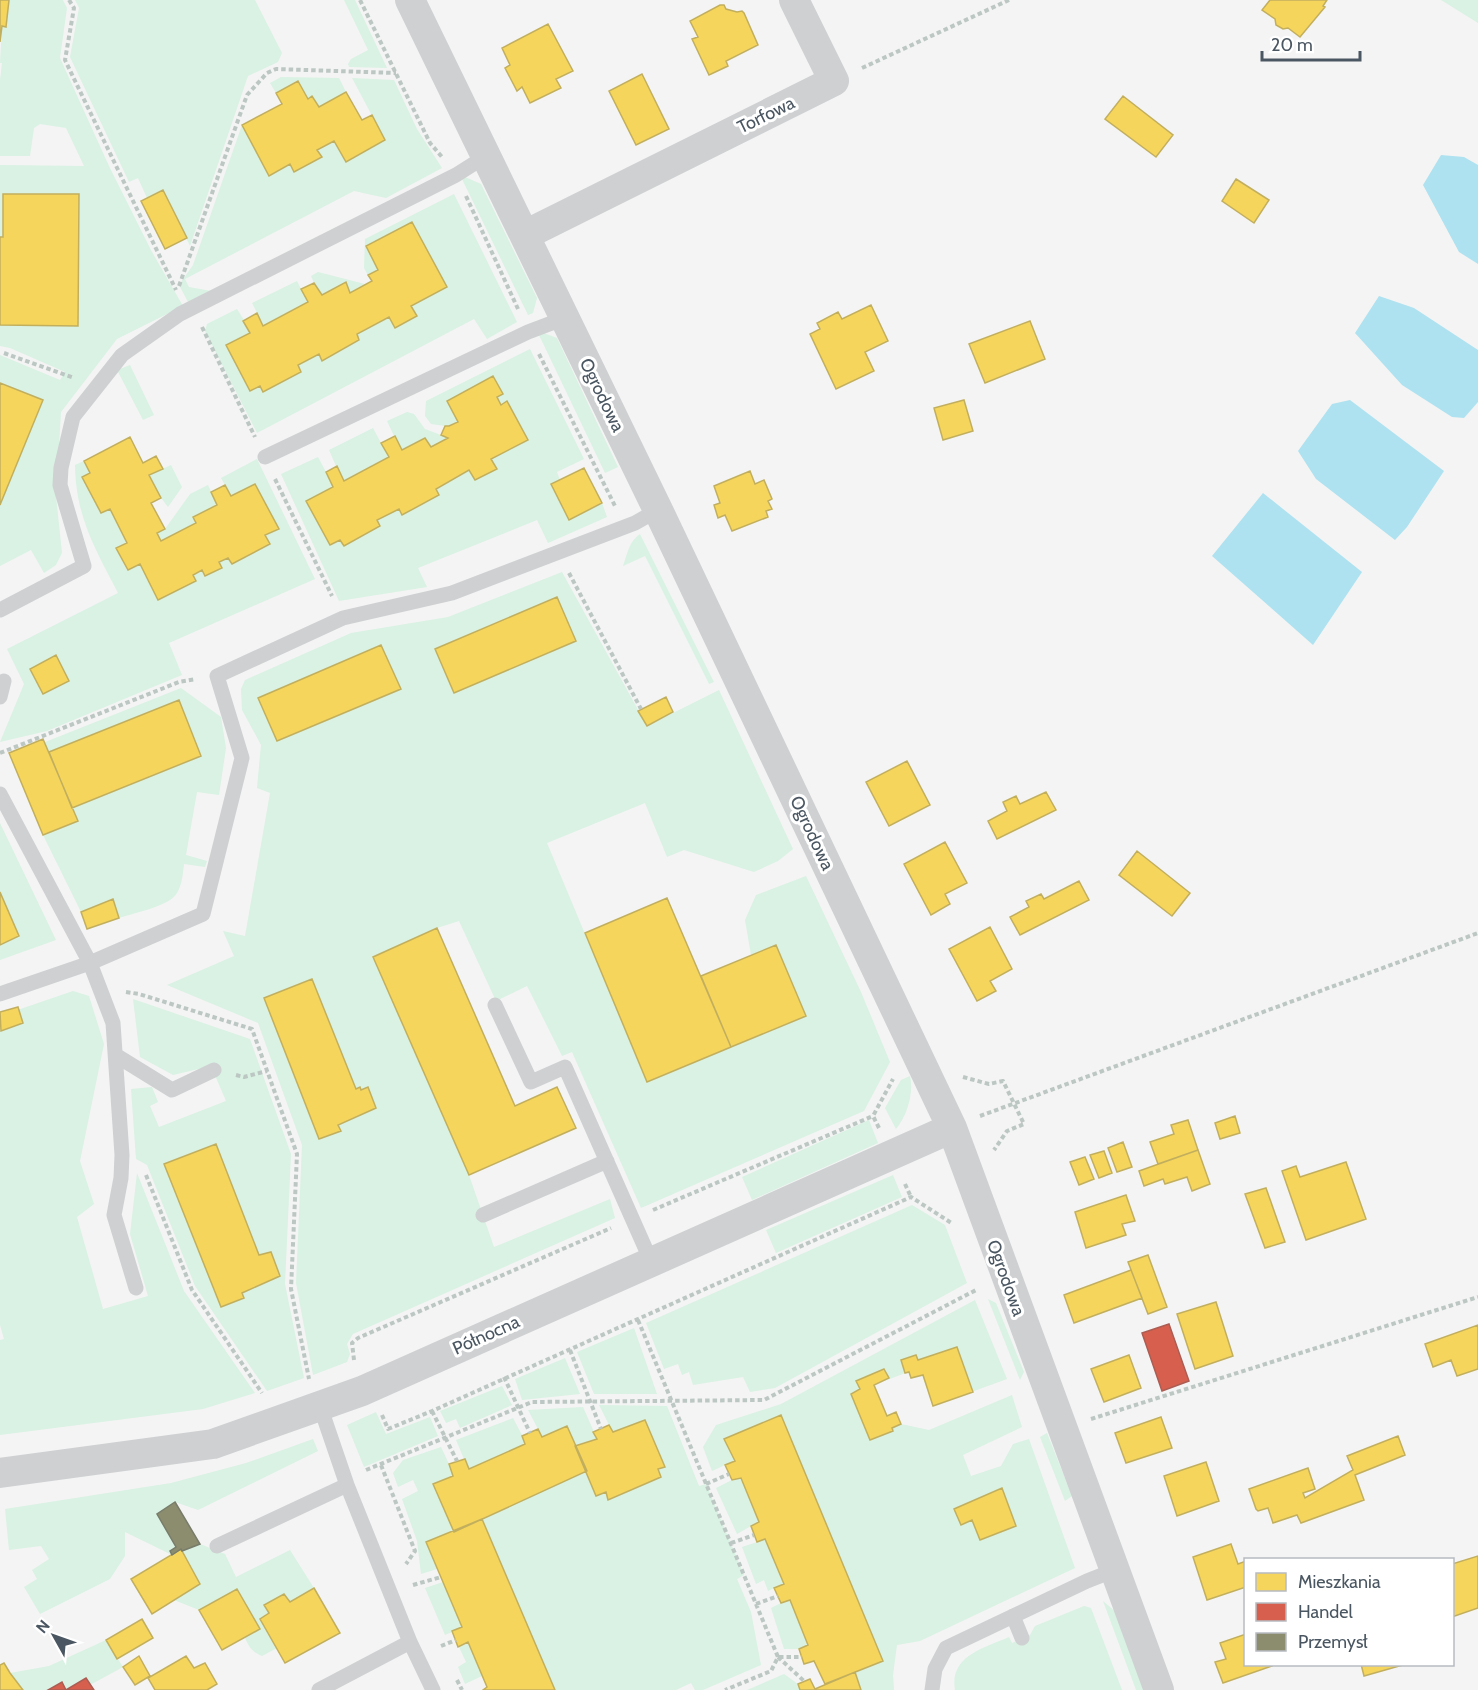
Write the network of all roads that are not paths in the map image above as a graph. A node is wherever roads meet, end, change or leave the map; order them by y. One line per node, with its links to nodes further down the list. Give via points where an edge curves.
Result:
1 (410, 0): 3 (street, Ogrodowa)
2 (794, 0): 4 (street, Torfowa, via 834,81)
3 (486, 156): 4 (street, Ogrodowa); 8 (lane, via 456,175 180,314 122,356 74,417 61,468 60,485 84,566)
4 (525, 235): 5 (street, Ogrodowa)
5 (566, 318): 6 (lane, via 528,332); 7 (street, Ogrodowa)
6 (265, 457)
7 (658, 510): 12 (lane, via 636,523 452,593 343,618 217,676 242,758 203,914); 17 (street, Ogrodowa)
8 (0, 610)
9 (4, 681): 10 (lane)
10 (0, 697)
11 (0, 794): 12 (lane)
12 (90, 963): 13 (lane); 15 (lane, via 113,1023)
13 (0, 994)
14 (495, 1005): 18 (lane, via 531,1082 565,1067)
15 (117, 1056): 16 (lane, via 171,1090); 21 (lane, via 122,1155 114,1215)
16 (214, 1070)
17 (952, 1128): 20 (street, Północna); 26 (street, Ogrodowa)
18 (607, 1161): 19 (lane); 20 (lane)
19 (483, 1215)
20 (651, 1261): 22 (street, Północna, via 372,1386)
21 (136, 1288)
22 (315, 1394): 23 (street, Północna, via 213,1444); 24 (lane)
23 (0, 1473)
24 (347, 1485): 25 (lane); 29 (lane)
25 (217, 1546)
26 (1115, 1570): 27 (lane); 33 (street, Ogrodowa)
27 (1012, 1616): 28 (lane); 32 (lane, via 946,1648)
28 (1022, 1638)
29 (410, 1642): 30 (lane); 31 (lane)
30 (319, 1690)
31 (433, 1690)
32 (932, 1690)
33 (1159, 1690)

